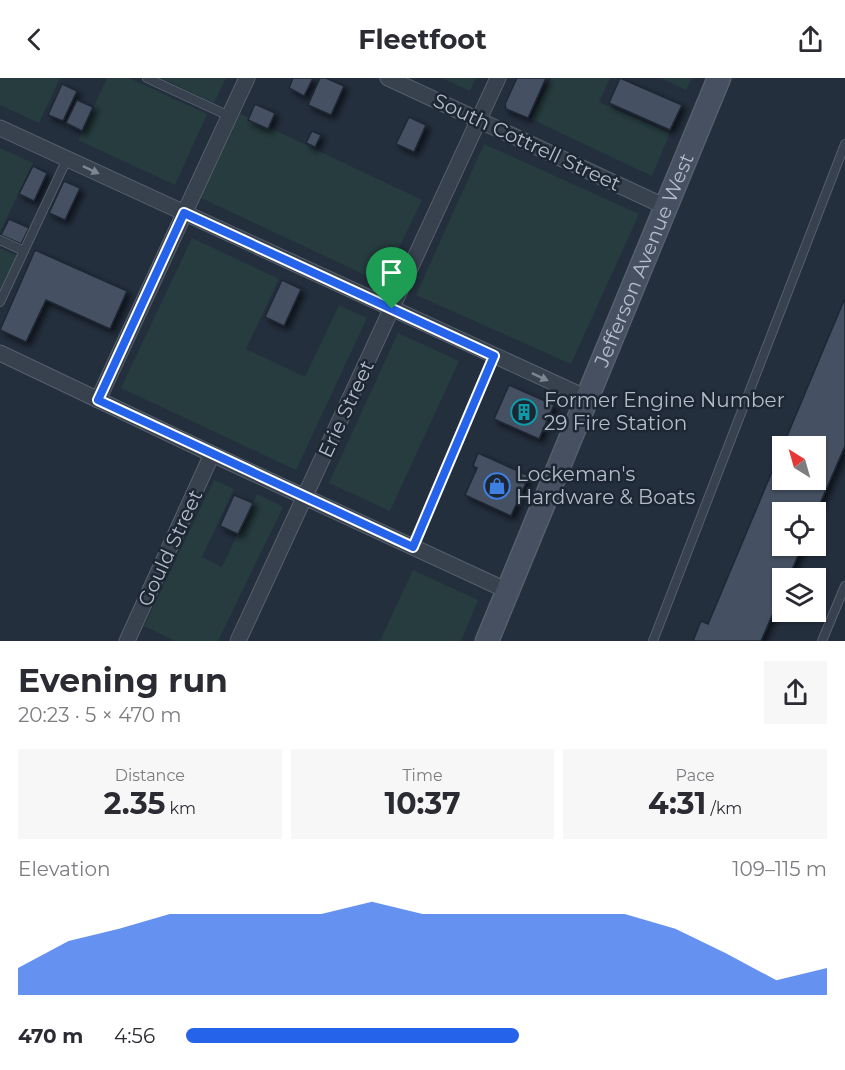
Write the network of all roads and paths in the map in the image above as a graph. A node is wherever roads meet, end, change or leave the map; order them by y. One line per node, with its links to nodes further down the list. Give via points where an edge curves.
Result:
1 (147, 78): 6 (lane)
2 (247, 78): 6 (street)
3 (388, 78): 7 (street, South Cottrell Street)
4 (498, 78): 7 (street, Erie Street)
5 (719, 78): 11 (main road, Jefferson Avenue West)
6 (229, 116): 12 (street)
7 (479, 120): 11 (street, South Cottrell Street); 16 (street, Erie Street)
8 (0, 128): 10 (street)
9 (845, 144): 29 (lane)
10 (67, 159): 12 (street, one-way to 12); 14 (lane)
11 (666, 207): 19 (main road, Jefferson Avenue West)
12 (184, 213): 16 (street); 20 (street)
13 (0, 240): 14 (lane)
14 (24, 251): 15 (lane)
15 (0, 302)
16 (392, 309): 18 (street); 22 (street, Erie Street)
17 (0, 353): 20 (street)
18 (494, 356): 19 (street, one-way to 19); 23 (lane)
19 (587, 398): 25 (main road, Jefferson Avenue West)
20 (98, 400): 21 (street)
21 (212, 454): 22 (street); 26 (street, Gould Street)
22 (305, 497): 23 (street); 27 (street, Erie Street)
23 (413, 547): 25 (street)
24 (845, 586): 30 (lane)
25 (508, 591): 28 (main road, Jefferson Avenue West)
26 (127, 641)
27 (238, 641)
28 (487, 641)
29 (653, 641)
30 (822, 641)

